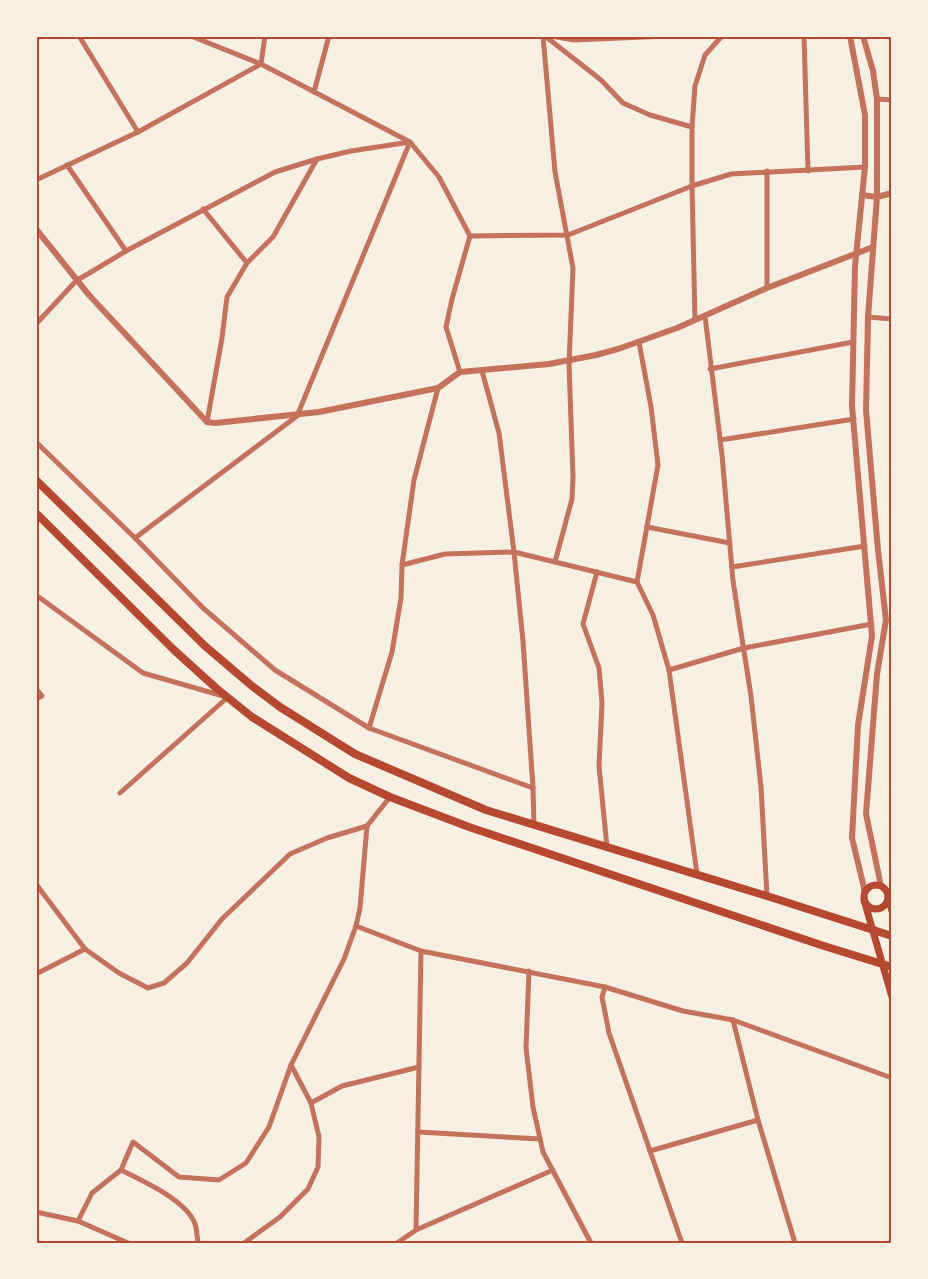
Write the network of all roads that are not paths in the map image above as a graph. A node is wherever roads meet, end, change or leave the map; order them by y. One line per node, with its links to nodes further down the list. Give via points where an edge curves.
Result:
1 (79, 36): 17 (street)
2 (191, 36): 12 (street)
3 (265, 36): 12 (street)
4 (329, 36): 13 (street)
5 (544, 36): 16 (street, via 601,80 623,104); 31 (street, via 555,172)
6 (551, 36): 7 (street, via 574,40)
7 (668, 36)
8 (722, 36): 16 (street, via 705,55 695,86)
9 (804, 36): 23 (street)
10 (850, 36): 21 (street, via 866,115)
11 (863, 36): 14 (street)
12 (261, 64): 13 (street); 17 (street)
13 (314, 92): 18 (street)
14 (877, 100): 15 (street); 28 (street)
15 (892, 100)
16 (692, 127): 25 (street)
17 (138, 132): 20 (street)
18 (410, 142): 19 (street); 32 (street, via 439,177); 51 (street)
19 (317, 159): 29 (street, via 275,172); 36 (street, via 273,237)
20 (67, 165): 24 (street); 34 (street)
21 (866, 167): 23 (street); 27 (street)
22 (767, 171): 23 (street); 25 (street, via 731,174); 38 (street)
23 (808, 171)
24 (36, 180)
25 (692, 186): 31 (street); 42 (street)
26 (892, 193): 28 (street)
27 (862, 195): 28 (street); 35 (street)
28 (877, 197): 33 (street)
29 (203, 209): 34 (street); 36 (street)
30 (36, 229): 37 (street)
31 (568, 235): 32 (street); 46 (street, via 573,268)
32 (470, 236): 49 (street, via 446,327)
33 (873, 246): 35 (street); 40 (street)
34 (126, 251): 37 (street)
35 (856, 253): 38 (street); 45 (street)
36 (247, 263): 53 (street, via 227,297)
37 (76, 280): 43 (street); 53 (street)
38 (767, 288): 39 (street)
39 (705, 316): 42 (street); 47 (street)
40 (868, 317): 41 (street); 84 (street, via 866,410 886,620 877,674 866,814)
41 (892, 319)
42 (695, 320): 44 (street)
43 (36, 324)
44 (639, 342): 46 (street); 58 (street, via 658,465)
45 (853, 342): 47 (street); 52 (street)
46 (569, 361): 48 (street); 63 (street, via 574,477 572,499)
47 (710, 368): 54 (street)
48 (482, 371): 49 (street); 62 (street, via 498,433)
49 (460, 372): 50 (street)
50 (438, 388): 51 (street); 64 (street, via 414,480)
51 (297, 416): 53 (street, via 215,424); 59 (street)
52 (854, 419): 54 (street); 61 (street)
53 (207, 422)
54 (720, 440): 60 (street)
55 (36, 442): 59 (street)
56 (36, 480): 79 (main road, via 205,646 280,707 355,754 478,806)
57 (36, 513): 73 (main road, via 174,650)
58 (647, 527): 60 (street); 67 (street)
59 (135, 538): 75 (street, via 203,608 275,670)
60 (730, 543): 65 (street)
61 (865, 546): 65 (street); 69 (street)
62 (514, 552): 63 (street); 64 (street, via 445,554); 76 (street)
63 (555, 562): 66 (street)
64 (402, 565): 75 (street, via 401,598 392,652)
65 (732, 567): 70 (street)
66 (597, 572): 67 (street); 81 (street, via 583,624 600,668 599,766)
67 (637, 582): 71 (street, via 653,615)
68 (36, 595): 73 (street, via 143,673)
69 (872, 624): 70 (street); 87 (street, via 858,725 852,838)
70 (744, 648): 71 (street); 86 (street, via 761,787)
71 (669, 670): 82 (street)
72 (36, 689): 74 (street, via 42,696)
73 (228, 697): 77 (street); 78 (main road, via 252,717 313,756)
74 (36, 700)
75 (369, 728): 76 (street)
76 (533, 788): 79 (street)
77 (120, 793)
78 (390, 797): 80 (street); 93 (main road, via 469,827)
79 (534, 825): 81 (main road)
80 (367, 826): 89 (street); 91 (street, via 326,838 290,854 222,920 187,963 164,983 148,988 119,973)
81 (608, 847): 82 (main road)
82 (696, 874): 86 (main road)
83 (36, 884): 91 (street)
84 (881, 886): 85 (main road); 87 (main road, via 870,886)
85 (889, 895): 87 (main road, via 885,905 879,909 871,908); 88 (main road)
86 (767, 896): 90 (main road)
87 (864, 896): 97 (main road)
88 (892, 911)
89 (356, 926): 92 (street); 99 (street, via 344,958)
90 (892, 936)
91 (85, 948): 95 (street)
92 (421, 951): 94 (street); 100 (street)
93 (892, 967)
94 (529, 971): 96 (street); 105 (street, via 526,1048)
95 (36, 974)
96 (605, 987): 98 (street, via 683,1011); 106 (street, via 602,997 609,1033)
97 (892, 997)
98 (733, 1020): 101 (street); 103 (street)
99 (291, 1065): 102 (street); 107 (street, via 269,1126 246,1163 219,1180 179,1177 133,1142)
100 (419, 1067): 102 (street, via 342,1086); 104 (street)
101 (892, 1078)
102 (311, 1103): 114 (street, via 319,1137 318,1167 308,1189 280,1217)
103 (758, 1120): 106 (street); 118 (street)
104 (418, 1132): 105 (street); 111 (street)
105 (540, 1139): 108 (street)
106 (650, 1150): 117 (street)
107 (121, 1170): 110 (street, via 92,1193); 113 (street, via 152,1185 182,1206 195,1223)
108 (553, 1170): 111 (street); 116 (street)
109 (36, 1212): 110 (street)
110 (78, 1221): 112 (street)
111 (416, 1230): 115 (street)
112 (128, 1243)
113 (198, 1243)
114 (244, 1243)
115 (398, 1243)
116 (592, 1243)
117 (682, 1243)
118 (795, 1243)

